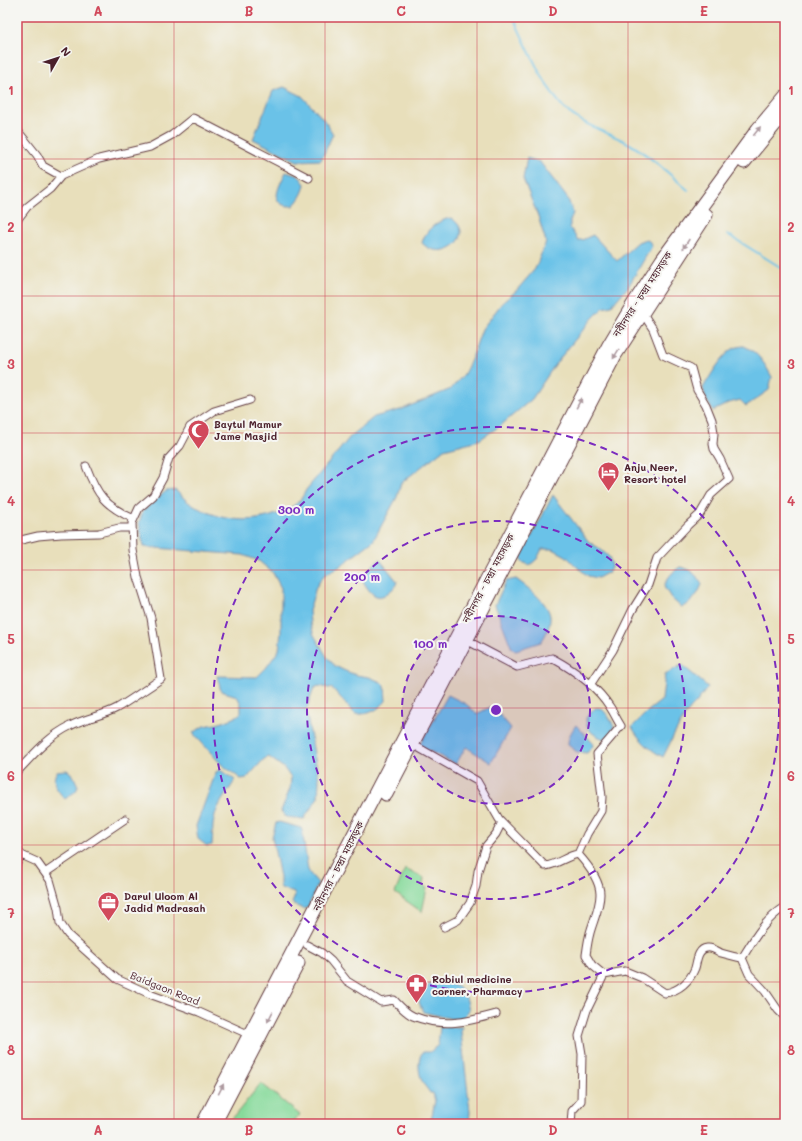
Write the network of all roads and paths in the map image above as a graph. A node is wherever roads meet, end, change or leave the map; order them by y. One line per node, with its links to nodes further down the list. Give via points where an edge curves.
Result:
1 (785, 97): 30 (highway, নবীনগর - চন্দ্রা মহাসড়ক, one-way to 1, via 609,345 662,260 758,129)
2 (785, 112): 7 (highway, নবীনগর - চন্দ্রা মহাসড়ক, one-way to 7, via 748,157 702,221)
3 (17, 130): 4 (street, via 37,155 42,166)
4 (62, 176): 5 (street, via 100,159 150,147 172,135 193,118); 6 (street, via 27,207)
5 (309, 178)
6 (17, 220)
7 (642, 312): 13 (highway, নবীনগর - চন্দ্রা মহাসড়ক, one-way to 13, via 615,355); 14 (street, via 653,329 663,354 691,368 697,390 712,420 714,449 729,479 711,495 700,514 657,558 648,585 633,609 614,650)
8 (250, 400): 10 (street, via 214,411 190,427 180,446 169,458 163,478 153,496 139,508)
9 (86, 466): 10 (street, via 90,478 109,506)
10 (134, 519): 11 (street)
11 (132, 528): 12 (street, via 99,533 38,536); 16 (street, via 138,577 151,618 161,679 116,708 96,718 71,725 52,737)
12 (17, 541)
13 (466, 640): 14 (street, via 517,667 552,658 568,666); 15 (highway, নবীনগর - চন্দ্রা মহাসড়ক)
14 (590, 685): 20 (street, via 610,706 621,726 597,754 601,811)
15 (412, 744): 18 (street, via 477,781); 25 (highway, নবীনগর - চন্দ্রা মহাসড়ক)
16 (17, 772)
17 (125, 819): 22 (street)
18 (502, 822): 20 (street, via 545,866 552,866); 24 (street, via 486,846 470,903 458,920)
19 (19, 854): 21 (street); 22 (street, Baidgaon Road, via 37,862)
20 (578, 854): 27 (street, via 586,862 600,894 586,955 592,965)
21 (17, 863)
22 (45, 873): 30 (street, Baidgaon Road, via 50,880 60,923 68,935 117,979)
23 (785, 907): 26 (street, via 765,923)
24 (444, 927)
25 (307, 946): 28 (street, via 322,953 331,961 347,982 381,1002 394,1000 412,1015 450,1023 468,1022); 32 (highway, নবীনগর - চন্দ্রা মহাসড়ক, one-way to 32)
26 (742, 958): 27 (street, via 707,948 703,950 698,956 695,969 674,992 665,993 642,978 625,971); 29 (street, via 749,974)
27 (604, 975): 33 (street, via 587,1010 579,1036 582,1061 581,1101 572,1111)
28 (496, 1014)
29 (785, 1017)
30 (250, 1035): 31 (highway, নবীনগর - চন্দ্রা মহাসড়ক, one-way to 30)
31 (203, 1124)
32 (214, 1124)
33 (571, 1124)

